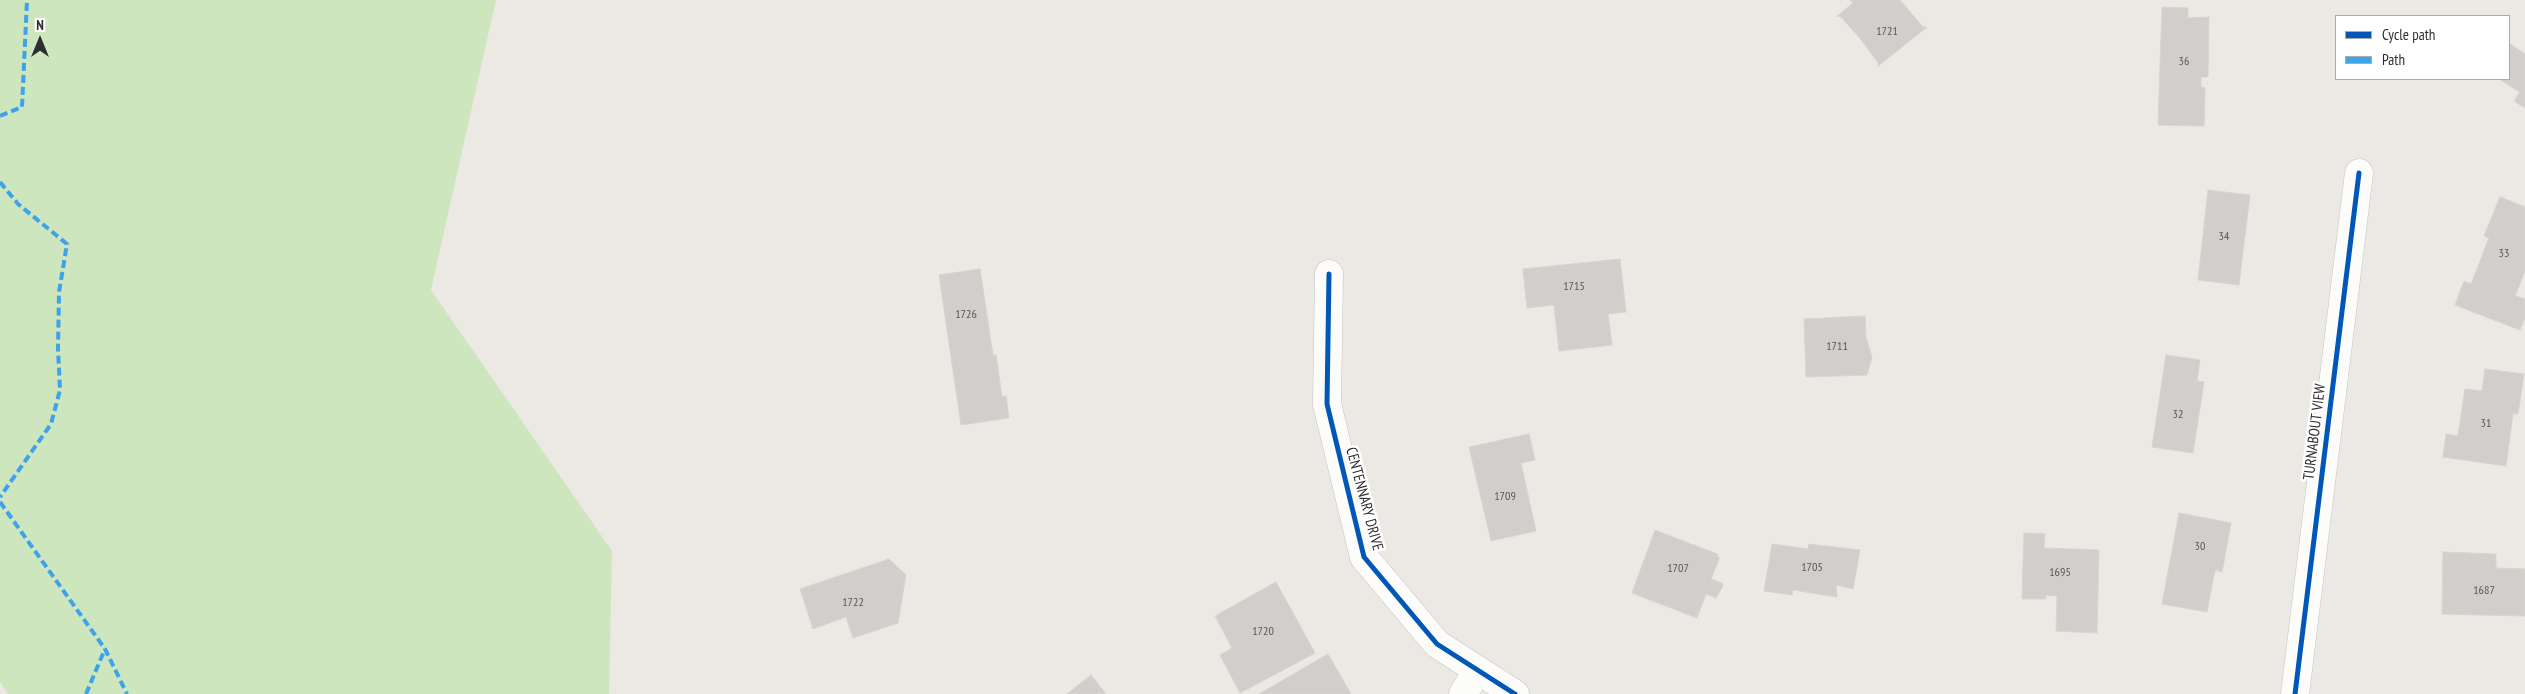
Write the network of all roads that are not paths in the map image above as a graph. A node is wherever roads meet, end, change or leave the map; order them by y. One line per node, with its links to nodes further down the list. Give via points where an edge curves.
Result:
1 (2359, 173): 6 (street, TURNABOUT VIEW)
2 (1329, 274): 3 (street, CENTENNARY DRIVE, via 1327,404 1364,558 1437,644)
3 (1478, 670): 4 (street); 5 (street, CENTENNARY DRIVE)
4 (1463, 694)
5 (1515, 694)
6 (2295, 694)

